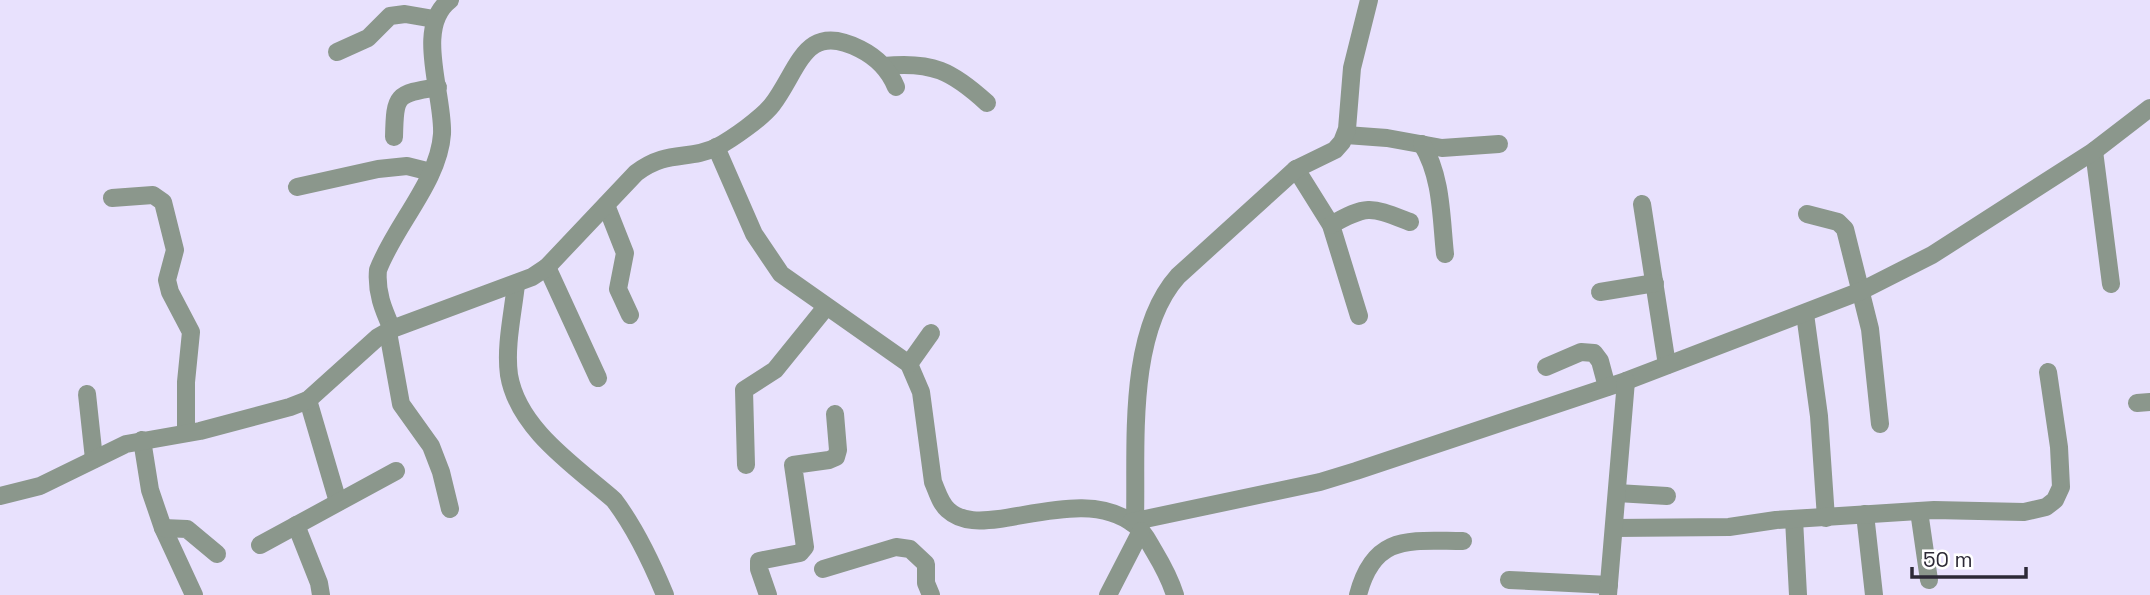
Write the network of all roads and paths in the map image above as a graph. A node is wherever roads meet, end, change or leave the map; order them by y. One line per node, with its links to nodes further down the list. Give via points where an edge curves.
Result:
1 (1369, 0): 10 (street, via 1349,83)
2 (446, 1): 3 (street)
3 (435, 19): 4 (street, via 390,16 368,38); 6 (street, via 431,37)
4 (337, 52)
5 (884, 66): 7 (street); 8 (street, via 931,66 963,81); 14 (street, via 845,41 818,42 793,66 764,114)
6 (438, 87): 11 (street, via 397,100); 17 (street, via 442,135)
7 (897, 87)
8 (987, 103)
9 (2150, 108): 15 (street)
10 (1346, 135): 12 (street); 16 (street, via 1335,150)
11 (394, 137)
12 (1422, 144): 13 (street, via 1455,148); 25 (street, via 1438,184)
13 (1499, 144)
14 (716, 148): 21 (street, via 651,162); 32 (street, via 764,252 791,283)
15 (2094, 151): 29 (street); 30 (street, via 1932,255)
16 (1296, 169): 24 (street); 63 (street, via 1167,290 1139,371)
17 (431, 172): 18 (street, via 407,166 378,169); 36 (street, via 378,270 376,285)
18 (297, 187)
19 (112, 198): 49 (street, via 153,195 163,202 175,250 167,281 191,332)
20 (1642, 204): 27 (street)
21 (606, 205): 26 (street); 34 (street, via 625,253 618,289)
22 (1807, 214): 30 (street, via 1838,222 1845,229)
23 (1410, 222): 24 (street, via 1369,208)
24 (1331, 225): 35 (street)
25 (1445, 254)
26 (547, 267): 28 (street); 42 (street)
27 (1655, 283): 31 (street); 39 (street)
28 (516, 284): 36 (street); 76 (street, via 509,346 513,392 534,426 622,510 649,555)
29 (2111, 284)
30 (1861, 291): 33 (street); 48 (street, via 1870,329)
31 (1600, 292)
32 (826, 307): 38 (street); 52 (street, via 775,370 744,390)
33 (1805, 314): 39 (street); 61 (street)
34 (630, 315)
35 (1359, 316)
36 (390, 330): 46 (street); 58 (street, via 401,404 431,446)
37 (931, 333): 38 (street)
38 (909, 364): 63 (street, via 921,391 933,482 948,510 965,519 984,521 1081,508 1112,513)
39 (1667, 365): 43 (street)
40 (1546, 367): 44 (street, via 1581,352 1594,354)
41 (2048, 372): 59 (street, via 2059,447 2061,487 2055,500 2024,512)
42 (598, 378)
43 (1626, 380): 44 (street); 54 (street)
44 (1607, 387): 63 (street, via 1320,482)
45 (87, 394): 51 (street)
46 (307, 400): 49 (street); 57 (street)
47 (835, 414): 77 (street, via 836,457 793,465 805,547 800,553 759,561)
48 (1880, 424)
49 (186, 433): 50 (street)
50 (142, 440): 51 (street); 65 (street, via 150,490)
51 (94, 459): 55 (street, via 40,486)
52 (746, 464)
53 (396, 471): 57 (street)
54 (1616, 493): 56 (street); 66 (street)
55 (0, 496)
56 (1667, 496)
57 (338, 502): 64 (street)
58 (450, 509)
59 (1919, 511): 60 (street); 72 (street)
60 (1865, 514): 61 (street); 83 (street)
61 (1826, 518): 62 (street)
62 (1794, 519): 66 (street, via 1728,527); 82 (street)
63 (1136, 525): 79 (street); 80 (street, via 1165,568)
64 (296, 526): 68 (street); 75 (street)
65 (163, 528): 69 (street, via 187,529); 74 (street)
66 (1614, 528): 73 (street)
67 (1463, 541): 81 (street, via 1416,541 1389,547 1377,554)
68 (260, 545)
69 (217, 554)
70 (823, 569): 78 (street, via 896,547 910,549 926,565)
71 (1509, 580): 73 (street)
72 (1929, 580)
73 (1608, 590)
74 (194, 595)
75 (321, 595)
76 (665, 595)
77 (768, 595)
78 (931, 595)
79 (1108, 595)
80 (1175, 595)
81 (1358, 595)
82 (1798, 595)
83 (1874, 595)

